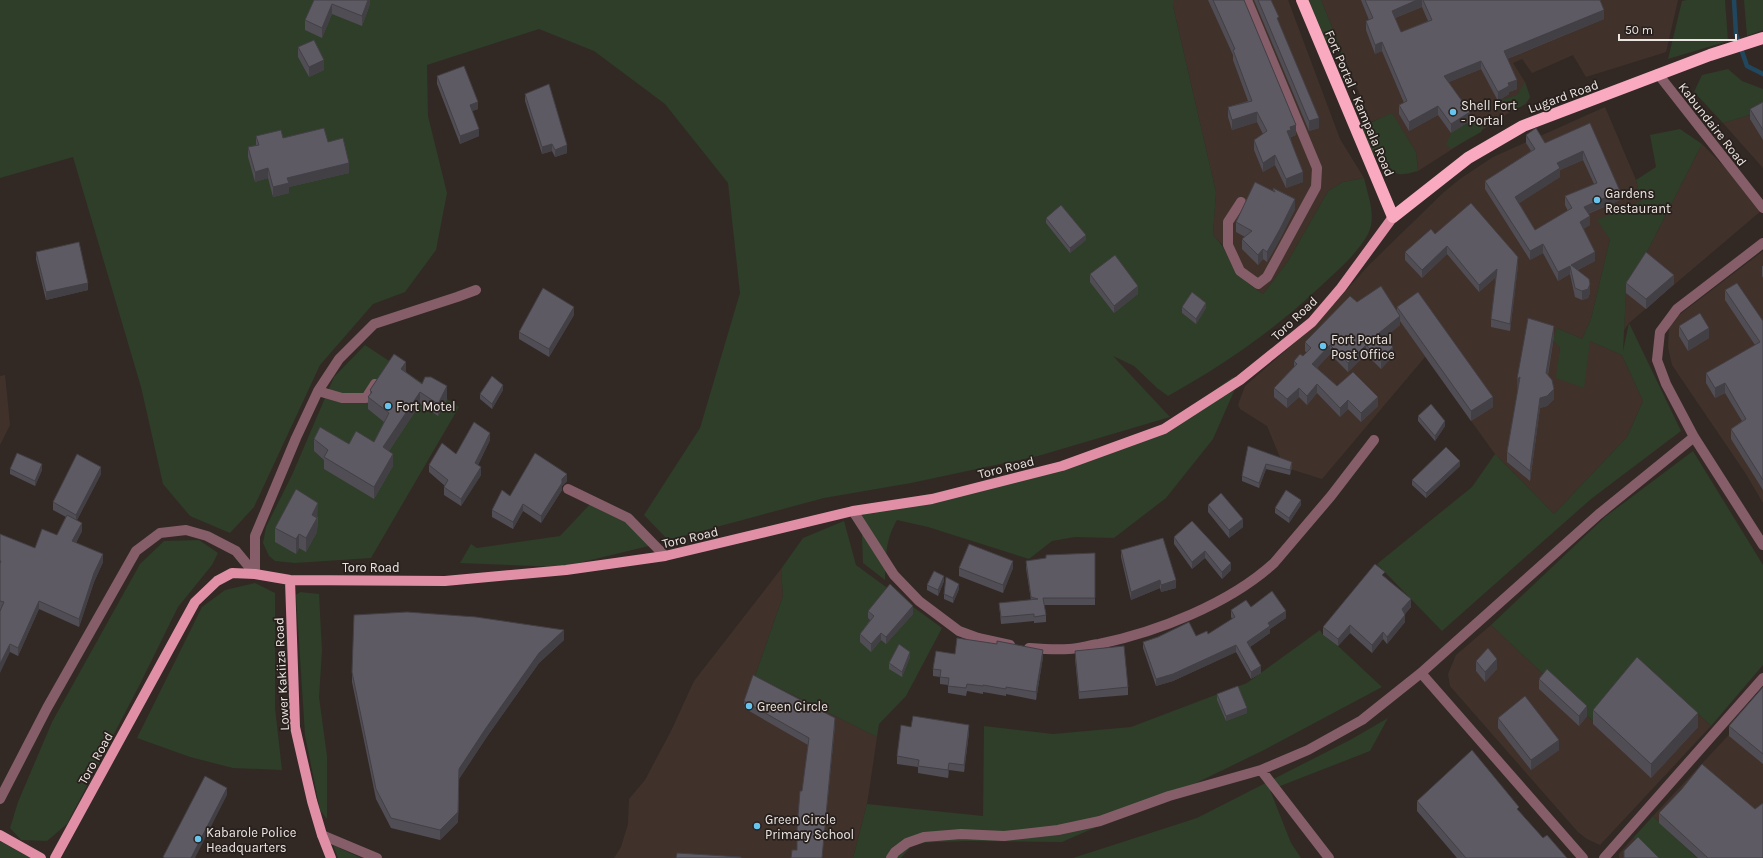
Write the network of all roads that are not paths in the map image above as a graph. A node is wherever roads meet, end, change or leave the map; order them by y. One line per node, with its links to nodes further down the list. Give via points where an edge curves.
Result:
1 (1247, 0): 5 (street, via 1317,168 1316,187 1267,278 1258,284 1240,271 1228,245 1228,222)
2 (1302, 0): 7 (highway, Fort Portal - Kampala Road)
3 (1763, 38): 4 (highway, Lugard Road)
4 (1658, 74): 6 (street, Kabundaire Road); 7 (highway, Lugard Road, via 1523,126 1468,158)
5 (1241, 202)
6 (1763, 208)
7 (1393, 217): 15 (main road, Toro Road, via 1341,288 1312,322 1240,380 1164,429 1062,466 932,499)
8 (1763, 243): 12 (street, via 1677,309 1660,332 1657,360 1666,384)
9 (476, 290): 11 (street, via 374,324 339,359)
10 (375, 384): 11 (street, via 366,398 342,398)
11 (318, 391): 18 (street, via 255,536)
12 (1694, 437): 16 (street); 20 (street, via 1599,514)
13 (1374, 440): 15 (street, via 1331,496 1264,573 1196,612 1163,626 1138,635 1069,649 1019,647 959,631 919,601 894,575)
14 (568, 489): 17 (street, via 628,518)
15 (853, 511): 17 (main road, Toro Road)
16 (1763, 545)
17 (665, 556): 19 (main road, Toro Road, via 566,570 445,581)
18 (255, 574): 19 (main road, Toro Road); 23 (street, via 236,551 207,536 186,530 160,533 136,551 47,708); 27 (main road, Toro Road, via 232,573 217,581 195,602)
19 (290, 580): 25 (main road, Lower Kakiiza Road, via 295,727)
20 (1422, 674): 22 (street, via 1362,720 1308,750); 32 (street)
21 (1763, 678): 33 (street)
22 (1261, 770): 30 (street, via 1169,796 1100,821 1058,830 1004,836 961,834 924,837 907,843); 31 (street)
23 (0, 799)
24 (0, 835): 26 (main road)
25 (322, 835): 28 (main road, Lower Kakiiza Road); 29 (street)
26 (41, 858)
27 (55, 858)
28 (331, 858)
29 (377, 858)
30 (891, 858)
31 (1329, 858)
32 (1583, 858)
33 (1604, 858)

